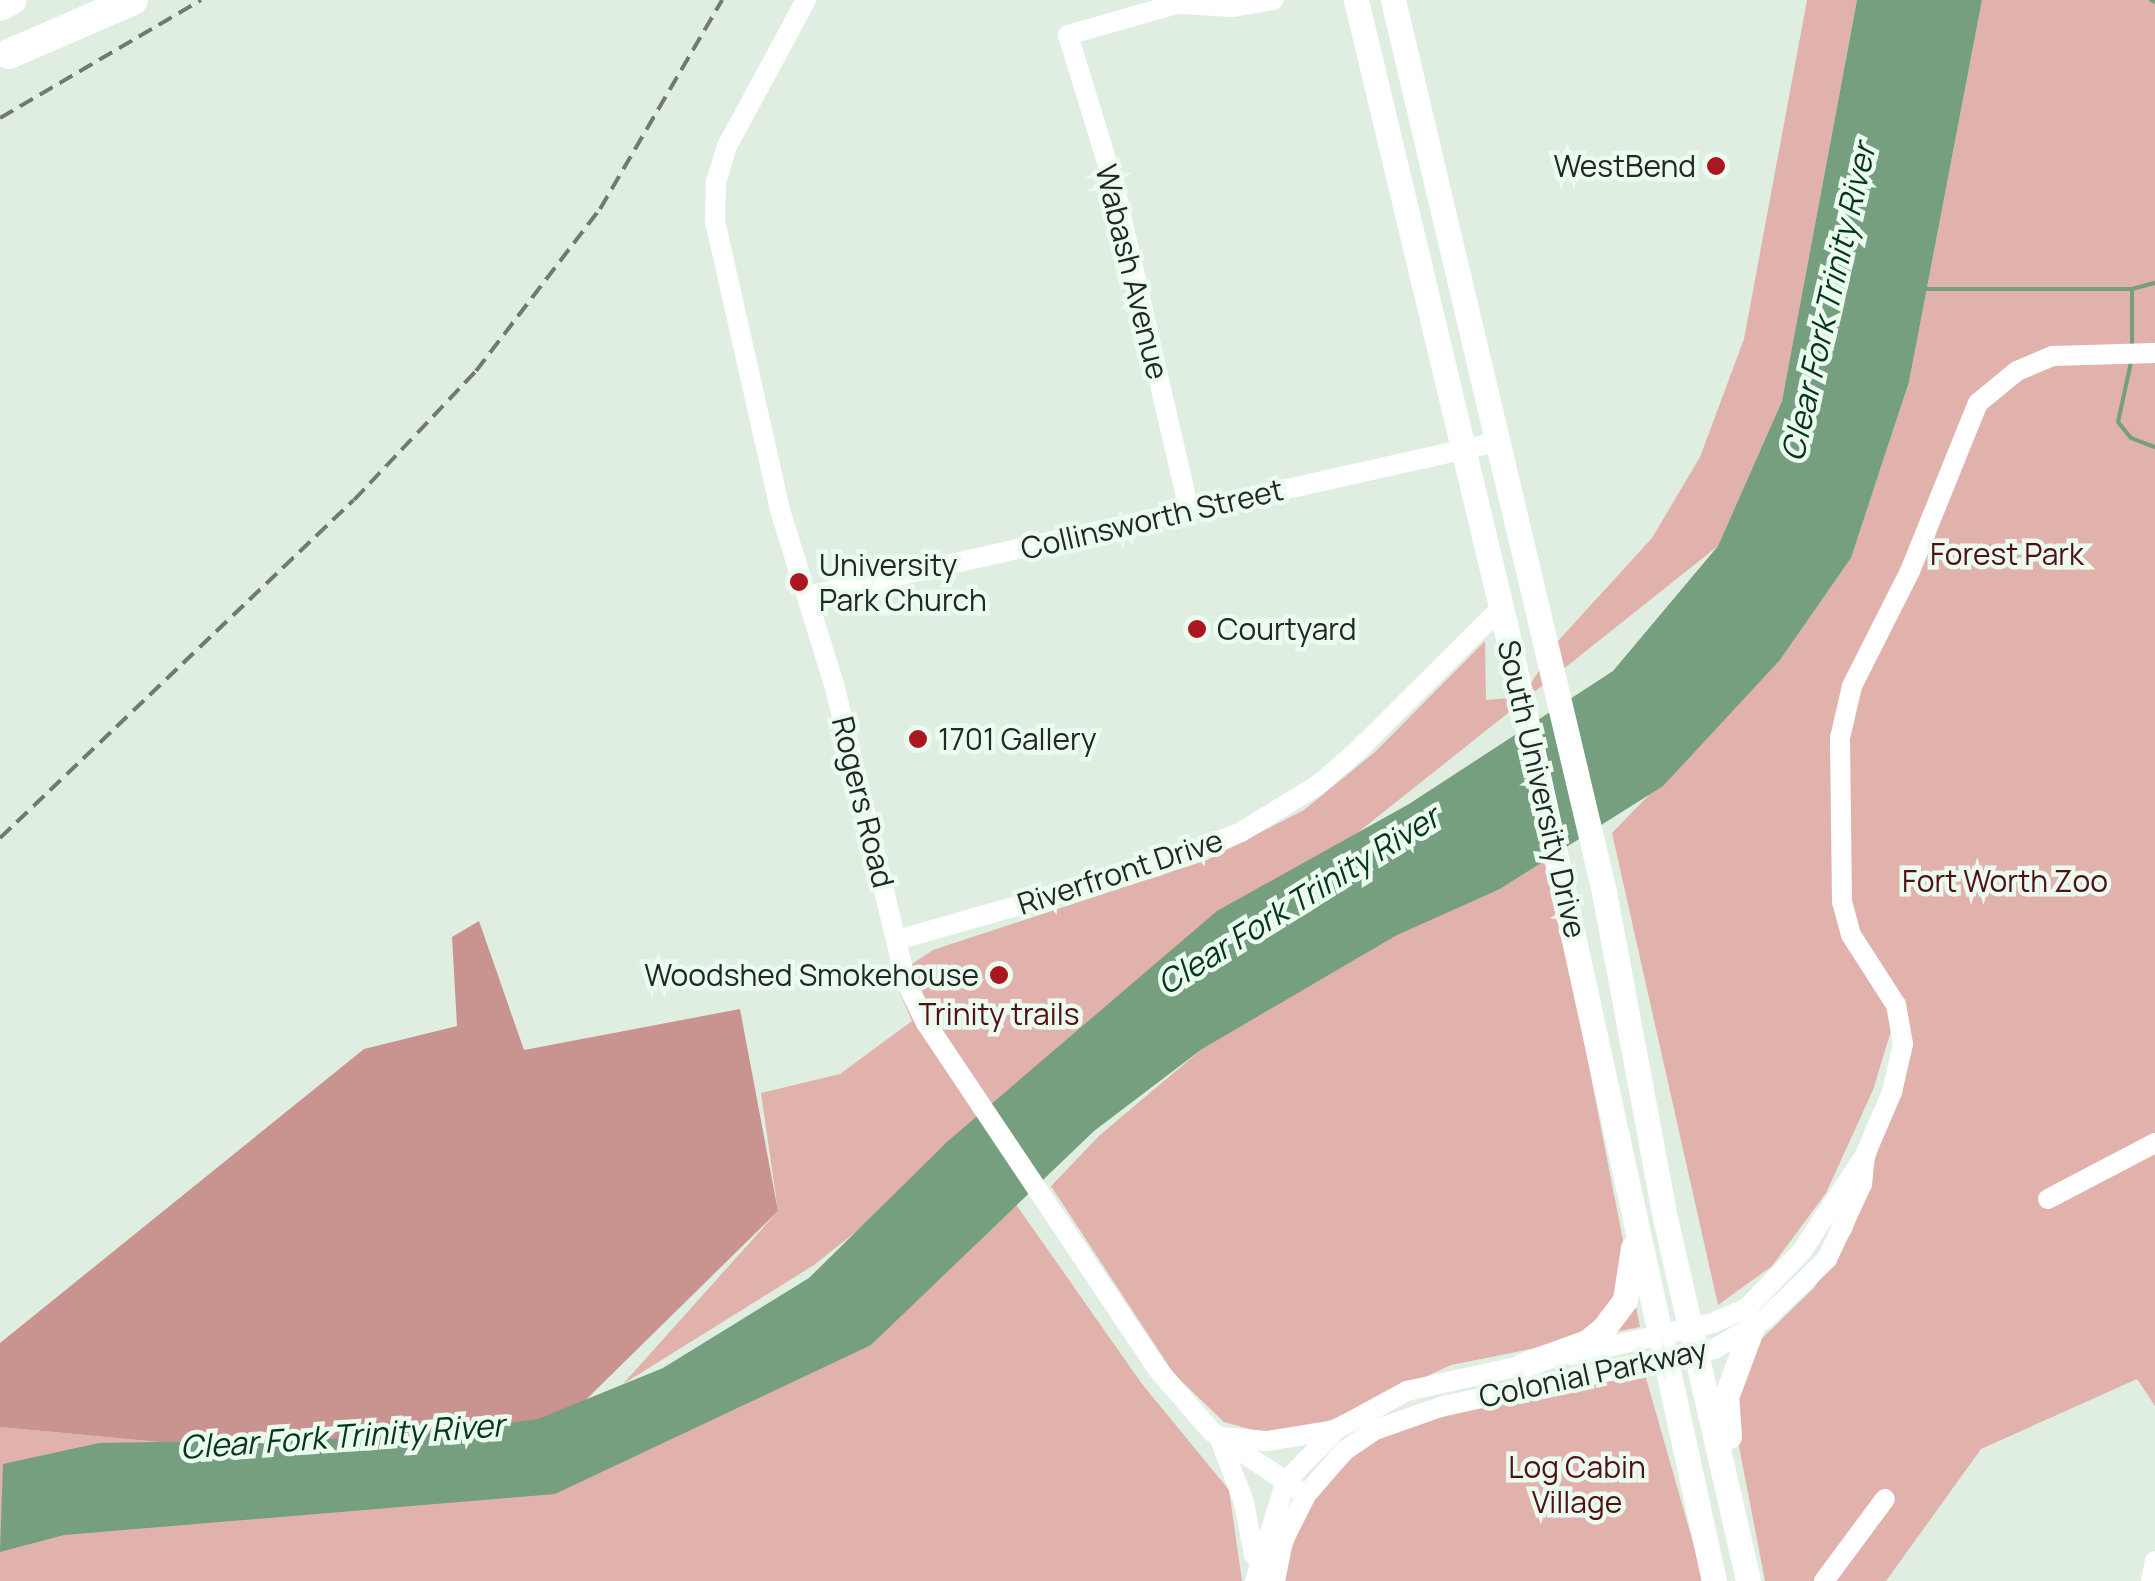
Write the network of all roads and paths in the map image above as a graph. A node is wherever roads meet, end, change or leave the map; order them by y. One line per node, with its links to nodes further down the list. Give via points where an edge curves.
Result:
1 (12, 0): 9 (highway)
2 (101, 0): 10 (main road)
3 (132, 0): 10 (highway)
4 (806, 0): 15 (street, Rogers Road, via 732,134 713,204 780,510)
5 (1274, 0): 8 (street, via 1233,8)
6 (1356, 0): 13 (main road, South University Drive)
7 (1393, 0): 12 (main road, South University Drive)
8 (1186, 2): 14 (street, Wabash Avenue, via 1068,35 1113,182)
9 (0, 6)
10 (4, 57)
11 (2155, 354): 20 (street, Colonial Parkway, via 2053,356 2017,371 1978,403 1910,571 1852,686 1840,738 1842,902 1851,935 1896,1005 1903,1044 1892,1092)
12 (1497, 442): 13 (street, Collinsworth Street); 17 (main road, South University Drive)
13 (1462, 450): 14 (street, Collinsworth Street); 16 (main road, South University Drive)
14 (1189, 510): 15 (street, Collinsworth Street)
15 (807, 596): 18 (street, Rogers Road)
16 (1501, 608): 17 (main road, via 1518,604 1533,618); 18 (street, Riverfront Drive, via 1318,785 1241,832 1157,866); 22 (main road, South University Drive)
17 (1551, 661): 24 (main road, South University Drive)
18 (898, 940): 28 (street, Rogers Road, via 906,982 957,1068 1160,1371)
19 (2155, 1142): 21 (street)
20 (1865, 1154): 23 (street, Colonial Parkway, via 1862,1184 1827,1259 1809,1283); 24 (street, Colonial Parkway, via 1781,1278)
21 (2048, 1199)
22 (1636, 1218): 25 (main road, South University Drive); 26 (main road, via 1630,1280 1615,1315 1586,1342)
23 (1750, 1330): 24 (street, Colonial Parkway); 32 (main road, via 1725,1418 1740,1490)
24 (1694, 1340): 25 (street, Colonial Parkway); 32 (main road, South University Drive)
25 (1661, 1347): 26 (street, Colonial Parkway); 30 (street, Colonial Parkway, via 1408,1416 1344,1451); 35 (main road, South University Drive)
26 (1523, 1366): 27 (street, Colonial Parkway, via 1408,1391)
27 (1338, 1429): 28 (street, via 1267,1441); 29 (street, Colonial Parkway)
28 (1219, 1436): 29 (street, Rogers Road); 34 (street)
29 (1286, 1480): 30 (street, Rogers Road); 34 (street)
30 (1306, 1495): 34 (street, Colonial Parkway)
31 (1885, 1499): 37 (street)
32 (1741, 1550): 36 (main road, South University Drive)
33 (2155, 1561): 38 (street)
34 (1262, 1578)
35 (1714, 1581)
36 (1748, 1581)
37 (1824, 1581)
38 (2151, 1581)

